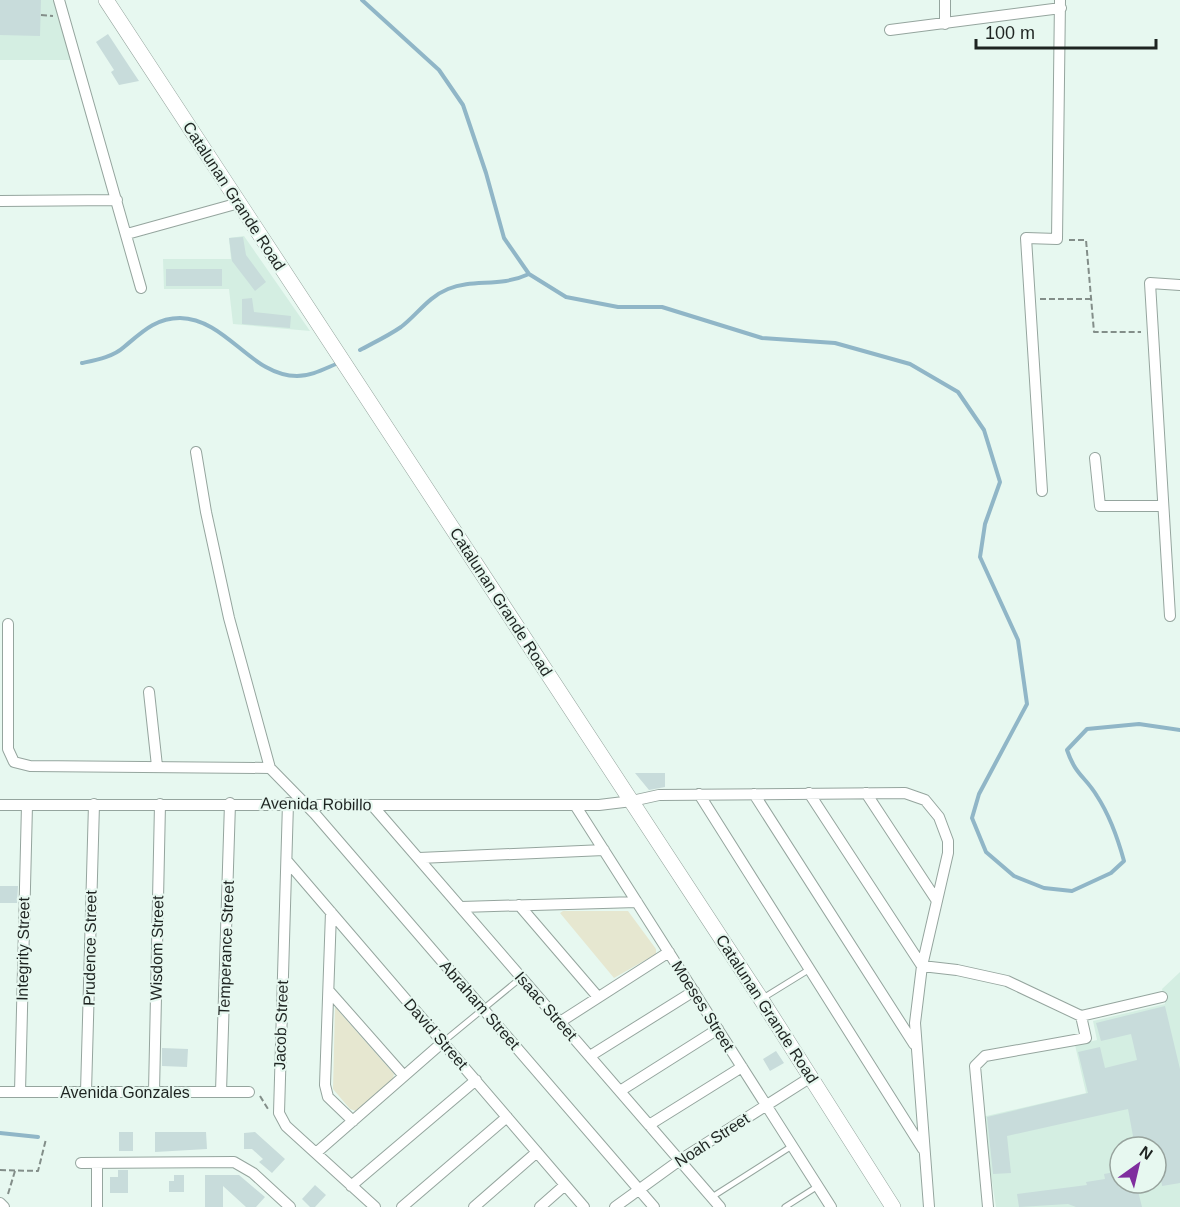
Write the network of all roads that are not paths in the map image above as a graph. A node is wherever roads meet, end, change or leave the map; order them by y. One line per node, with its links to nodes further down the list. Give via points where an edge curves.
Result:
1 (59, 0): 7 (street)
2 (106, 0): 9 (main road, Catalunan Grande Road)
3 (945, 0): 5 (street)
4 (1060, 4): 5 (street); 15 (street, via 1057,239 1026,238)
5 (945, 24): 6 (street)
6 (890, 30)
7 (117, 200): 8 (street); 10 (street)
8 (0, 201)
9 (239, 203): 10 (street); 26 (main road, Catalunan Grande Road)
10 (127, 234): 12 (street)
11 (1180, 285): 16 (street, via 1150,283)
12 (141, 288)
13 (196, 452): 21 (street, via 229,618)
14 (1095, 458): 16 (street, via 1100,506)
15 (1042, 491)
16 (1163, 506): 17 (street)
17 (1170, 616)
18 (8, 624): 20 (street, via 8,749 14,762 30,766)
19 (148, 692): 20 (street)
20 (157, 766): 21 (street)
21 (270, 768): 29 (street, Abraham Street)
22 (810, 793): 23 (street, Avenida Robillo); 25 (street, Avenida Robillo); 45 (street)
23 (866, 793): 39 (street); 39 (street, Avenida Robillo, via 917,796 939,817 948,853)
24 (699, 794): 25 (street, Avenida Robillo); 26 (street, Avenida Robillo, via 659,795); 46 (street)
25 (754, 794): 58 (street)
26 (632, 801): 35 (street, Avenida Robillo); 52 (main road, Catalunan Grande Road)
27 (230, 803): 28 (street, Avenida Robillo); 31 (street, Avenida Robillo); 69 (street, Temperance Street)
28 (288, 803): 29 (street, Avenida Robillo); 38 (street, Jacob Street)
29 (306, 803): 34 (street, Avenida Robillo); 53 (street, Abraham Street)
30 (94, 804): 31 (street, Avenida Robillo); 33 (street, Avenida Robillo); 67 (street, Prudence Street)
31 (160, 804): 68 (street, Wisdom Street)
32 (0, 805): 33 (street, Avenida Robillo)
33 (27, 805): 66 (street, Integrity Street)
34 (372, 805): 35 (street, Avenida Robillo); 37 (street, Isaac Street)
35 (575, 805): 36 (street, Moeses Street)
36 (604, 850): 37 (street); 40 (street, Moeses Street)
37 (419, 858): 42 (street, Isaac Street)
38 (287, 861): 43 (street, David Street); 78 (street, Jacob Street, via 279,1113 286,1126)
39 (937, 901): 45 (street, Avenida Robillo)
40 (637, 902): 41 (street); 44 (street, Moeses Street)
41 (519, 905): 42 (street); 50 (street)
42 (461, 907): 47 (street, Isaac Street)
43 (331, 912): 48 (street); 57 (street, David Street)
44 (669, 952): 49 (street, Moeses Street); 50 (street)
45 (922, 966): 54 (street, via 1007,981); 58 (street, Avenida Robillo)
46 (810, 969): 52 (lane); 77 (street)
47 (522, 977): 53 (lane); 55 (street, Isaac Street)
48 (328, 991): 61 (street); 73 (street, via 325,1085 328,1097)
49 (694, 991): 56 (street, Moeses Street); 59 (street)
50 (598, 997): 55 (street)
51 (1162, 998): 54 (street)
52 (761, 999): 62 (main road, Catalunan Grande Road)
53 (483, 1008): 57 (lane); 85 (street, Abraham Street)
54 (1081, 1016): 101 (street, via 1086,1038 985,1056 975,1066)
55 (560, 1022): 59 (street, Isaac Street)
56 (718, 1029): 60 (street, Moeses Street); 64 (street)
57 (443, 1042): 61 (street); 63 (street, David Street)
58 (915, 1045): 77 (street, Avenida Robillo)
59 (590, 1056): 64 (street, Isaac Street)
60 (742, 1067): 71 (street, Moeses Street); 74 (street)
61 (404, 1076): 73 (street)
62 (811, 1077): 71 (street, Noah Street); 99 (main road, Catalunan Grande Road)
63 (476, 1080): 72 (street, David Street); 83 (street)
64 (620, 1091): 74 (street, Isaac Street)
65 (0, 1092): 66 (street, Avenida Gonzales)
66 (20, 1092): 67 (street, Avenida Gonzales)
67 (86, 1092): 68 (street, Avenida Gonzales)
68 (154, 1092): 69 (street, Avenida Gonzales)
69 (221, 1092): 70 (street, Avenida Gonzales)
70 (249, 1092)
71 (766, 1105): 75 (street, Moeses Street); 79 (street, Noah Street)
72 (507, 1117): 76 (street, David Street); 90 (street)
73 (353, 1121): 78 (street)
74 (649, 1125): 79 (street, Isaac Street)
75 (792, 1146): 84 (street, Moeses Street); 86 (lane)
76 (537, 1152): 82 (street, David Street); 91 (street)
77 (926, 1152): 100 (street, Avenida Robillo)
78 (316, 1153): 83 (street)
79 (680, 1160): 85 (street, Noah Street); 86 (street, Isaac Street)
80 (81, 1163): 81 (street)
81 (97, 1163): 87 (street); 88 (street, via 234,1162 253,1173)
82 (565, 1185): 92 (street); 93 (street, David Street)
83 (351, 1186): 89 (street)
84 (818, 1186): 97 (lane); 98 (street, Moeses Street)
85 (639, 1190): 94 (street, Noah Street); 95 (street, Abraham Street)
86 (712, 1197): 96 (street, Isaac Street)
87 (97, 1207)
88 (290, 1207)
89 (375, 1207)
90 (402, 1207)
91 (474, 1207)
92 (540, 1207)
93 (584, 1207)
94 (615, 1207)
95 (654, 1207)
96 (720, 1207)
97 (785, 1207)
98 (831, 1207)
99 (893, 1207)
100 (929, 1207)
101 (988, 1207)

